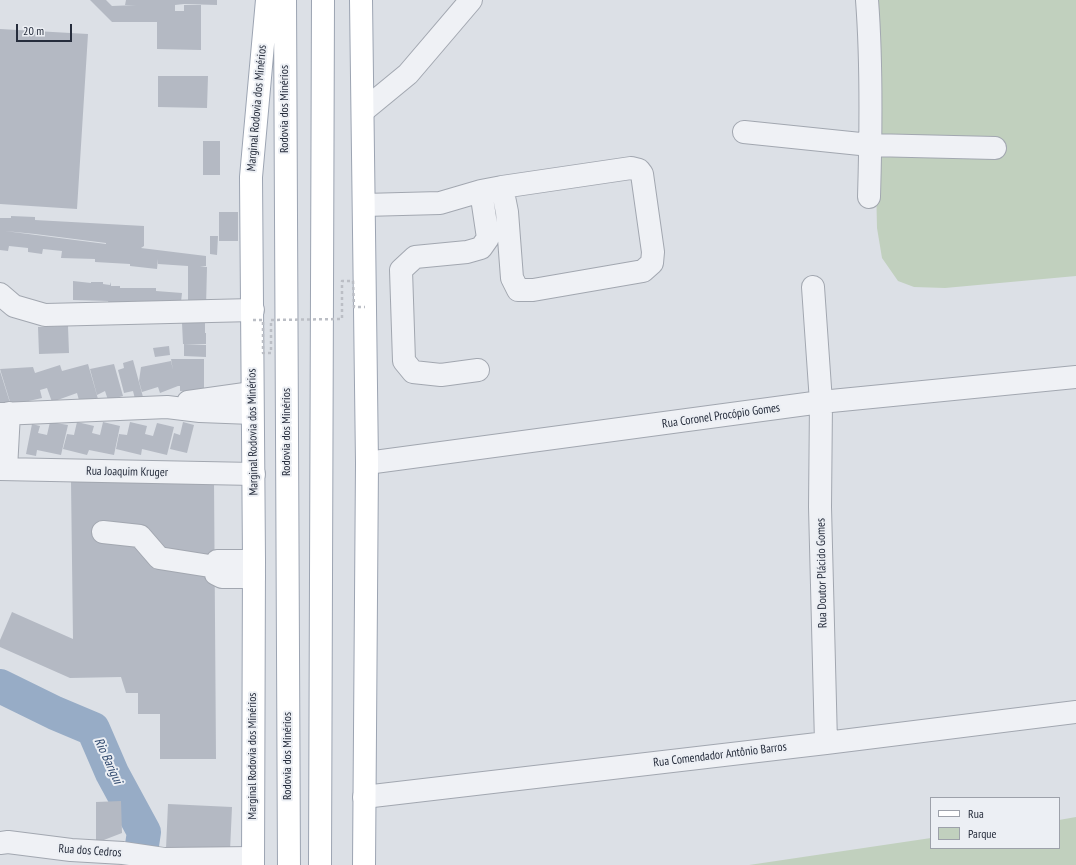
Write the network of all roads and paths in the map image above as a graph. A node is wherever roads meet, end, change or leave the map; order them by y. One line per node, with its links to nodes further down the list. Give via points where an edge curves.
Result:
1 (267, 0): 18 (main road, Marginal Rodovia dos Minérios, via 251,178)
2 (285, 0): 35 (main road, Rodovia dos Minérios)
3 (323, 0): 36 (main road)
4 (361, 0): 7 (main road)
5 (471, 0): 7 (street, via 408,74)
6 (867, 0): 9 (street, via 870,32)
7 (363, 111): 14 (main road)
8 (744, 132): 9 (street)
9 (870, 145): 10 (street); 13 (street)
10 (995, 148)
11 (502, 187): 11 (street, via 507,212 512,278 518,290 533,290 643,271 652,263 653,252 646,198 639,170 631,168); 12 (street)
12 (481, 192): 14 (street, via 440,203); 19 (street, via 488,238 481,248 467,252 415,257 401,270 404,361 413,372 441,375)
13 (869, 197)
14 (364, 205): 17 (main road)
15 (813, 288): 21 (street, Rua Doutor Plácido Gomes)
16 (0, 294): 18 (street, via 14,306 44,315)
17 (365, 307): 18 (path, bridge, via 354,307 353,281 342,281 342,319 271,320 271,353 263,353 263,320); 24 (main road)
18 (253, 315): 22 (main road, Marginal Rodovia dos Minérios)
19 (478, 370)
20 (1076, 377): 21 (street, Rua Coronel Procópio Gomes)
21 (821, 402): 24 (street, Rua Coronel Procópio Gomes); 30 (street, Rua Doutor Plácido Gomes, via 820,507)
22 (252, 403): 23 (street, via 200,399 168,407); 26 (main road, Marginal Rodovia dos Minérios)
23 (4, 413): 25 (street)
24 (367, 463): 31 (main road)
25 (3, 469): 26 (street, Rua Joaquim Kruger)
26 (254, 474): 28 (main road, Marginal Rodovia dos Minérios)
27 (103, 532): 28 (street, via 140,536 159,558 216,567 217,560)
28 (254, 569): 34 (main road, Marginal Rodovia dos Minérios)
29 (1076, 712): 30 (street, Rua Comendador Antônio Barros)
30 (826, 743): 31 (street, Rua Comendador Antônio Barros)
31 (364, 797): 37 (main road)
32 (3, 836): 33 (street, Rua dos Cedros)
33 (69, 858): 34 (street, Rua dos Cedros, via 123,853 164,859)
34 (253, 862)
35 (289, 865)
36 (320, 865)
37 (364, 865)

